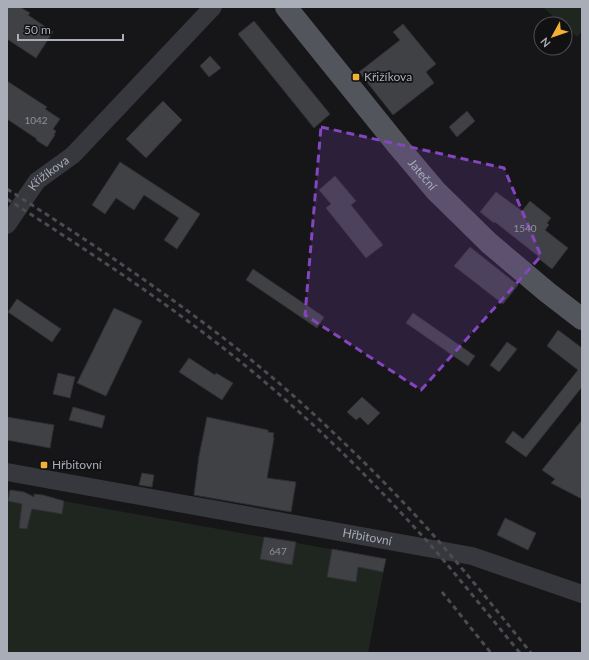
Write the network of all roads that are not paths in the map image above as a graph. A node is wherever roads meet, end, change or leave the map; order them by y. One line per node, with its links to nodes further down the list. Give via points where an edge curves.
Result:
1 (213, 7): 3 (street, Křižíkova, via 73,155 37,181)
2 (286, 7): 4 (main road, Jateční, via 436,191 489,243)
3 (7, 225)
4 (582, 319)
5 (7, 472): 6 (street, Hřbitovní, via 472,556)
6 (582, 594)

